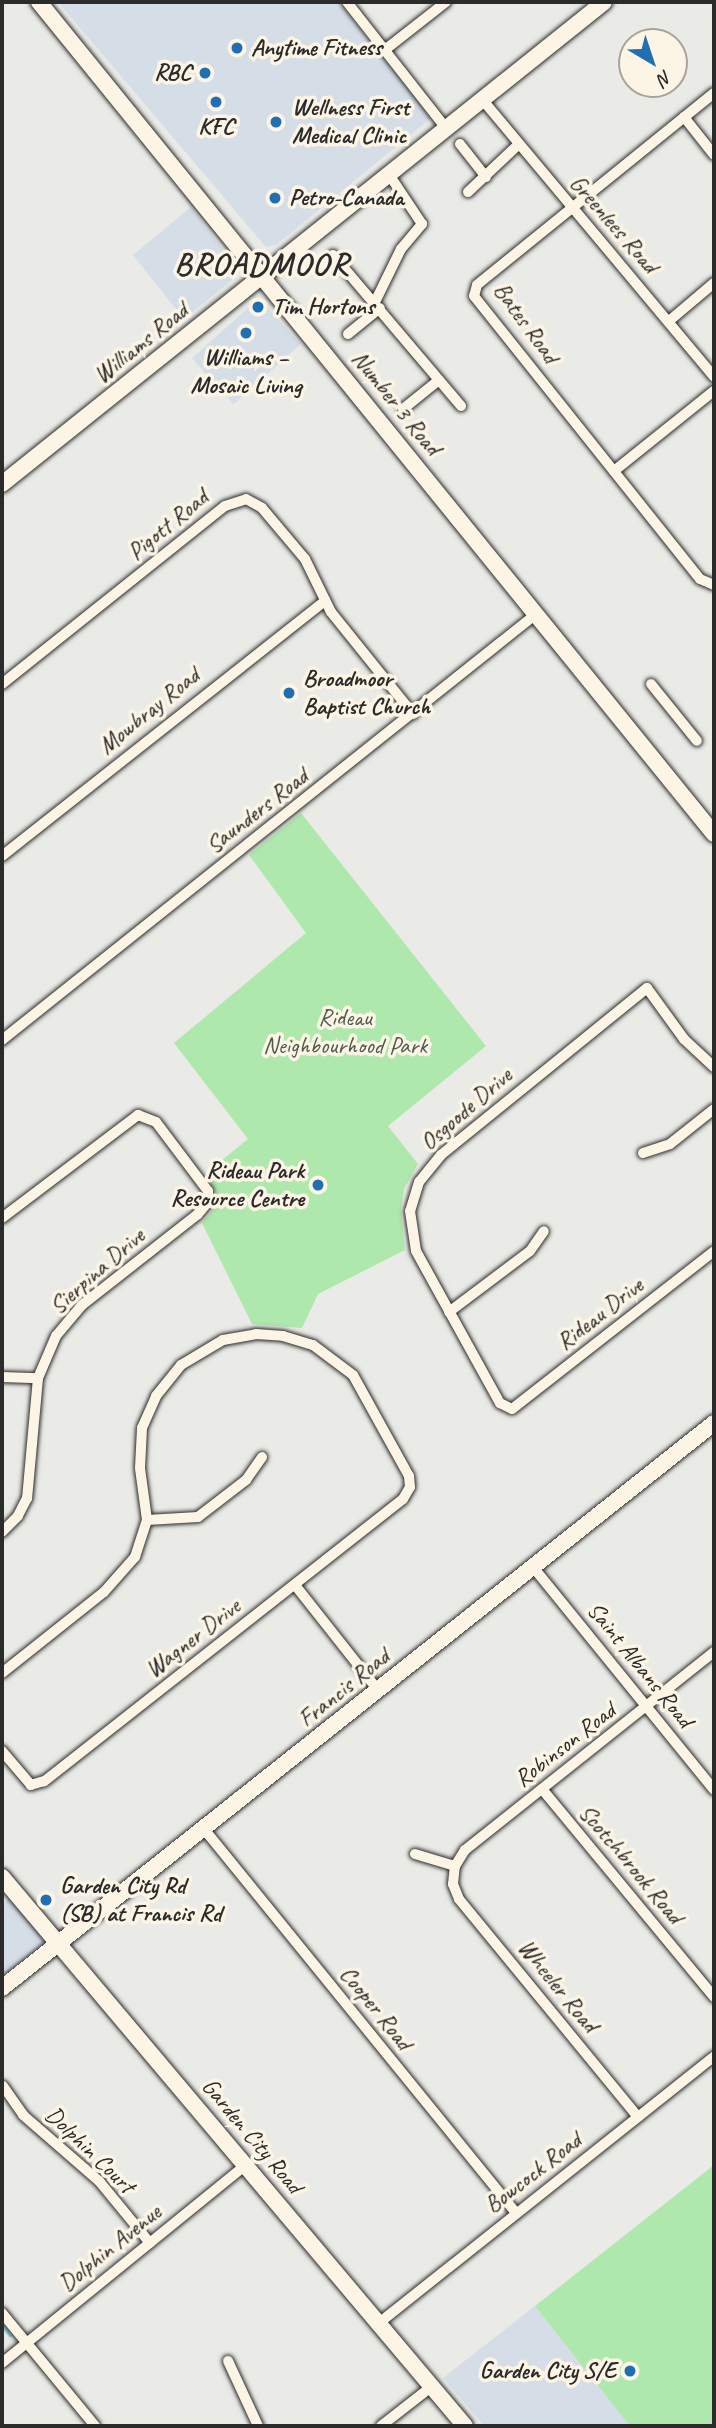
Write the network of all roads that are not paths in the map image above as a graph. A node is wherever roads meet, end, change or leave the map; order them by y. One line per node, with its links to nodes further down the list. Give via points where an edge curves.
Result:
1 (40, 2): 18 (street, Number 3 Road)
2 (347, 2): 5 (street)
3 (446, 2): 5 (street)
4 (604, 2): 7 (street, Williams Road)
5 (386, 49): 9 (street)
6 (714, 93): 8 (street, Bates Road)
7 (481, 98): 9 (street, Williams Road); 11 (street, Greenlees Road)
8 (684, 117): 12 (street); 16 (street, Bates Road)
9 (445, 127): 13 (street, Williams Road)
10 (460, 144): 14 (street)
11 (519, 144): 14 (street); 16 (street, Greenlees Road)
12 (714, 155)
13 (388, 173): 18 (street, Williams Road); 20 (street, via 422,225 401,249)
14 (486, 177): 15 (street)
15 (468, 192)
16 (571, 206): 21 (street, Greenlees Road); 28 (street, Bates Road, via 477,285 474,296)
17 (333, 255): 20 (street)
18 (263, 274): 29 (street, Williams Road); 32 (street, Number 3 Road)
19 (714, 283): 21 (street)
20 (377, 305): 22 (street); 24 (street)
21 (669, 321): 23 (street, Greenlees Road)
22 (348, 334)
23 (714, 377)
24 (439, 380): 26 (street); 27 (street)
25 (714, 391): 28 (street)
26 (461, 406)
27 (403, 409)
28 (614, 471): 30 (street, Bates Road, via 700,579)
29 (2, 484)
30 (714, 585)
31 (325, 601): 33 (street, Pigott Road, via 310,567 267,513 239,498); 35 (street, Pigott Road); 38 (street, Mowbray Road)
32 (536, 614): 35 (street, Saunders Road); 37 (street, Number 3 Road)
33 (2, 684)
34 (651, 684): 36 (street)
35 (413, 714): 39 (street, Saunders Road)
36 (697, 741)
37 (714, 834)
38 (2, 856)
39 (2, 1040)
40 (714, 1067): 46 (street, Osgoode Drive, via 684,1038 647,988 441,1155 412,1198 411,1235)
41 (714, 1109): 42 (street, via 670,1144)
42 (643, 1153)
43 (2, 1219): 48 (street, Sierpina Drive, via 126,1121 144,1115 156,1122 202,1180 208,1202 71,1316 50,1346)
44 (544, 1231): 46 (street, via 530,1251)
45 (714, 1251): 49 (street, Rideau Drive)
46 (449, 1312): 49 (street, Osgoode Drive, via 500,1403)
47 (2, 1377): 48 (street)
48 (38, 1378): 53 (street, Sierpina Drive, via 27,1497 18,1516)
49 (512, 1409)
50 (714, 1423): 54 (street, Francis Road)
51 (262, 1457): 52 (street, via 246,1480 198,1517)
52 (146, 1520): 55 (street, Wagner Drive, via 140,1446 156,1396 189,1358 237,1336 284,1336 313,1345 346,1368 380,1419 409,1476 410,1487 403,1499); 57 (street, via 135,1557 116,1582)
53 (2, 1532)
54 (533, 1566): 58 (street, Francis Road); 59 (street, Saint Albans Road)
55 (295, 1585): 58 (street); 60 (street, Wagner Drive, via 34,1787)
56 (714, 1652): 59 (street, Robinson Road)
57 (2, 1673)
58 (378, 1690): 63 (street, Francis Road)
59 (646, 1707): 61 (street, Robinson Road); 62 (street, Saint Albans Road)
60 (2, 1751)
61 (542, 1789): 65 (street, Robinson Road, via 465,1850); 69 (street, Scotchbrook Road)
62 (714, 1790)
63 (204, 1829): 67 (street, Francis Road); 74 (street, Cooper Road)
64 (415, 1854): 65 (street)
65 (455, 1866): 72 (street, Wheeler Road, via 459,1899)
66 (2, 1877): 67 (street, Garden City Road)
67 (60, 1943): 68 (street, Francis Road); 73 (street, Garden City Road)
68 (2, 1987)
69 (714, 1997)
70 (714, 2057): 72 (street, Bowcock Road)
71 (3, 2086): 75 (street, Dolphin Court, via 23,2115 99,2181)
72 (638, 2117): 74 (street, Bowcock Road)
73 (246, 2165): 75 (street, Dolphin Avenue); 77 (street, Garden City Road)
74 (516, 2213): 77 (street, Bowcock Road)
75 (150, 2242): 78 (street, Dolphin Avenue)
76 (2, 2313): 78 (street)
77 (379, 2323): 81 (street, Garden City Road)
78 (26, 2343): 80 (street, Dolphin Avenue); 82 (street)
79 (228, 2361): 83 (street)
80 (2, 2363)
81 (431, 2387): 84 (street); 85 (street, Garden City Road)
82 (95, 2426)
83 (258, 2426)
84 (381, 2426)
85 (465, 2426)

